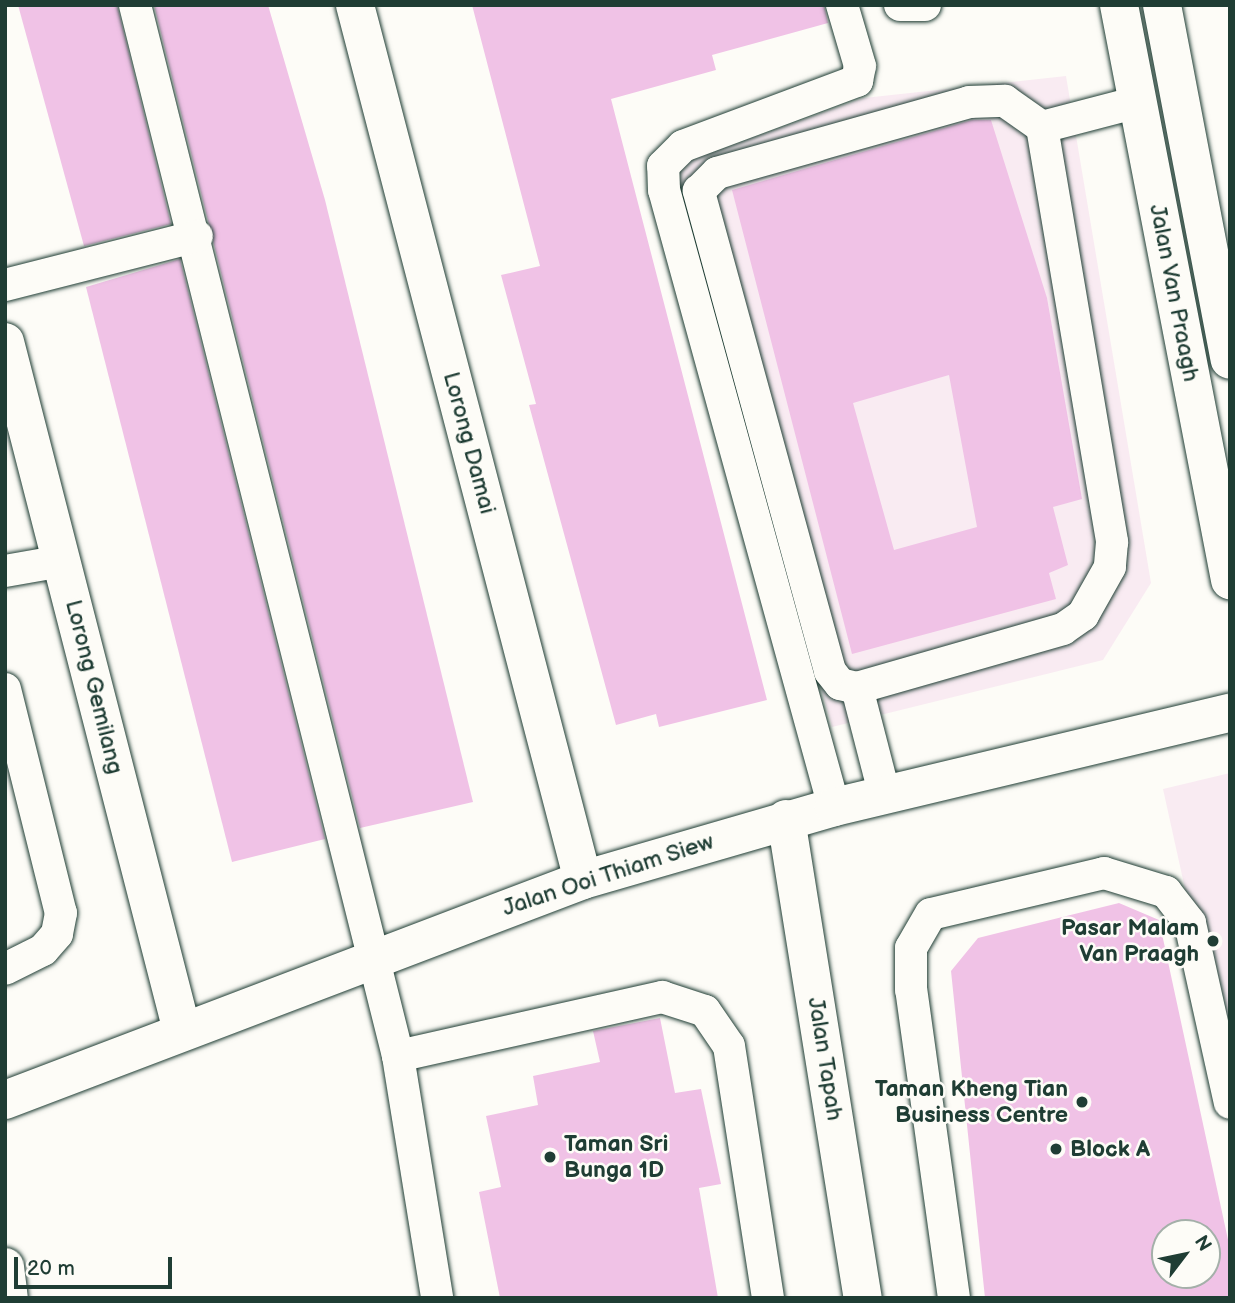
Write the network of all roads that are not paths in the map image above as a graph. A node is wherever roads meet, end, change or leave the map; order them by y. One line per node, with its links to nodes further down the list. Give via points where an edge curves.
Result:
1 (135, 5): 10 (lane)
2 (355, 5): 23 (street, Lorong Damai)
3 (842, 5): 21 (lane, via 860,66 857,81 683,146 663,166 664,190)
4 (900, 5): 5 (lane)
5 (925, 5)
6 (1119, 5): 8 (street, Jalan Van Praagh)
7 (1162, 5): 13 (street, Jalan Van Praagh)
8 (1138, 102): 9 (lane); 16 (street, Jalan Van Praagh)
9 (1042, 127): 17 (lane, via 1112,542 1110,567 1083,615 1063,629); 17 (lane, via 1005,101 969,102 717,173 699,191 830,671 840,684)
10 (197, 236): 11 (lane); 24 (lane)
11 (5, 285)
12 (5, 342): 14 (street, Lorong Gemilang)
13 (1230, 360)
14 (62, 561): 15 (lane); 26 (street, Lorong Gemilang)
15 (5, 571)
16 (1230, 580)
17 (857, 688): 20 (lane)
18 (5, 689): 25 (lane, via 61,913 57,934 43,950)
19 (1230, 713): 20 (street, Jalan Ooi Thiam Siew)
20 (885, 796): 21 (street, Jalan Ooi Thiam Siew)
21 (834, 807): 22 (street, Jalan Ooi Thiam Siew)
22 (786, 819): 23 (street, Jalan Ooi Thiam Siew); 34 (street, Jalan Tapah)
23 (583, 880): 24 (street, Jalan Ooi Thiam Siew)
24 (371, 956): 26 (street, Jalan Ooi Thiam Siew); 27 (lane)
25 (5, 969)
26 (181, 1031): 28 (street, Jalan Ooi Thiam Siew)
27 (398, 1056): 32 (lane); 33 (lane, via 662,997 705,1011 729,1045)
28 (5, 1100)
29 (1230, 1103): 35 (lane, via 1190,923 1166,892 1104,873 931,914 911,948 911,990)
30 (5, 1267): 31 (street)
31 (9, 1298)
32 (437, 1298)
33 (768, 1298)
34 (863, 1298)
35 (954, 1298)

